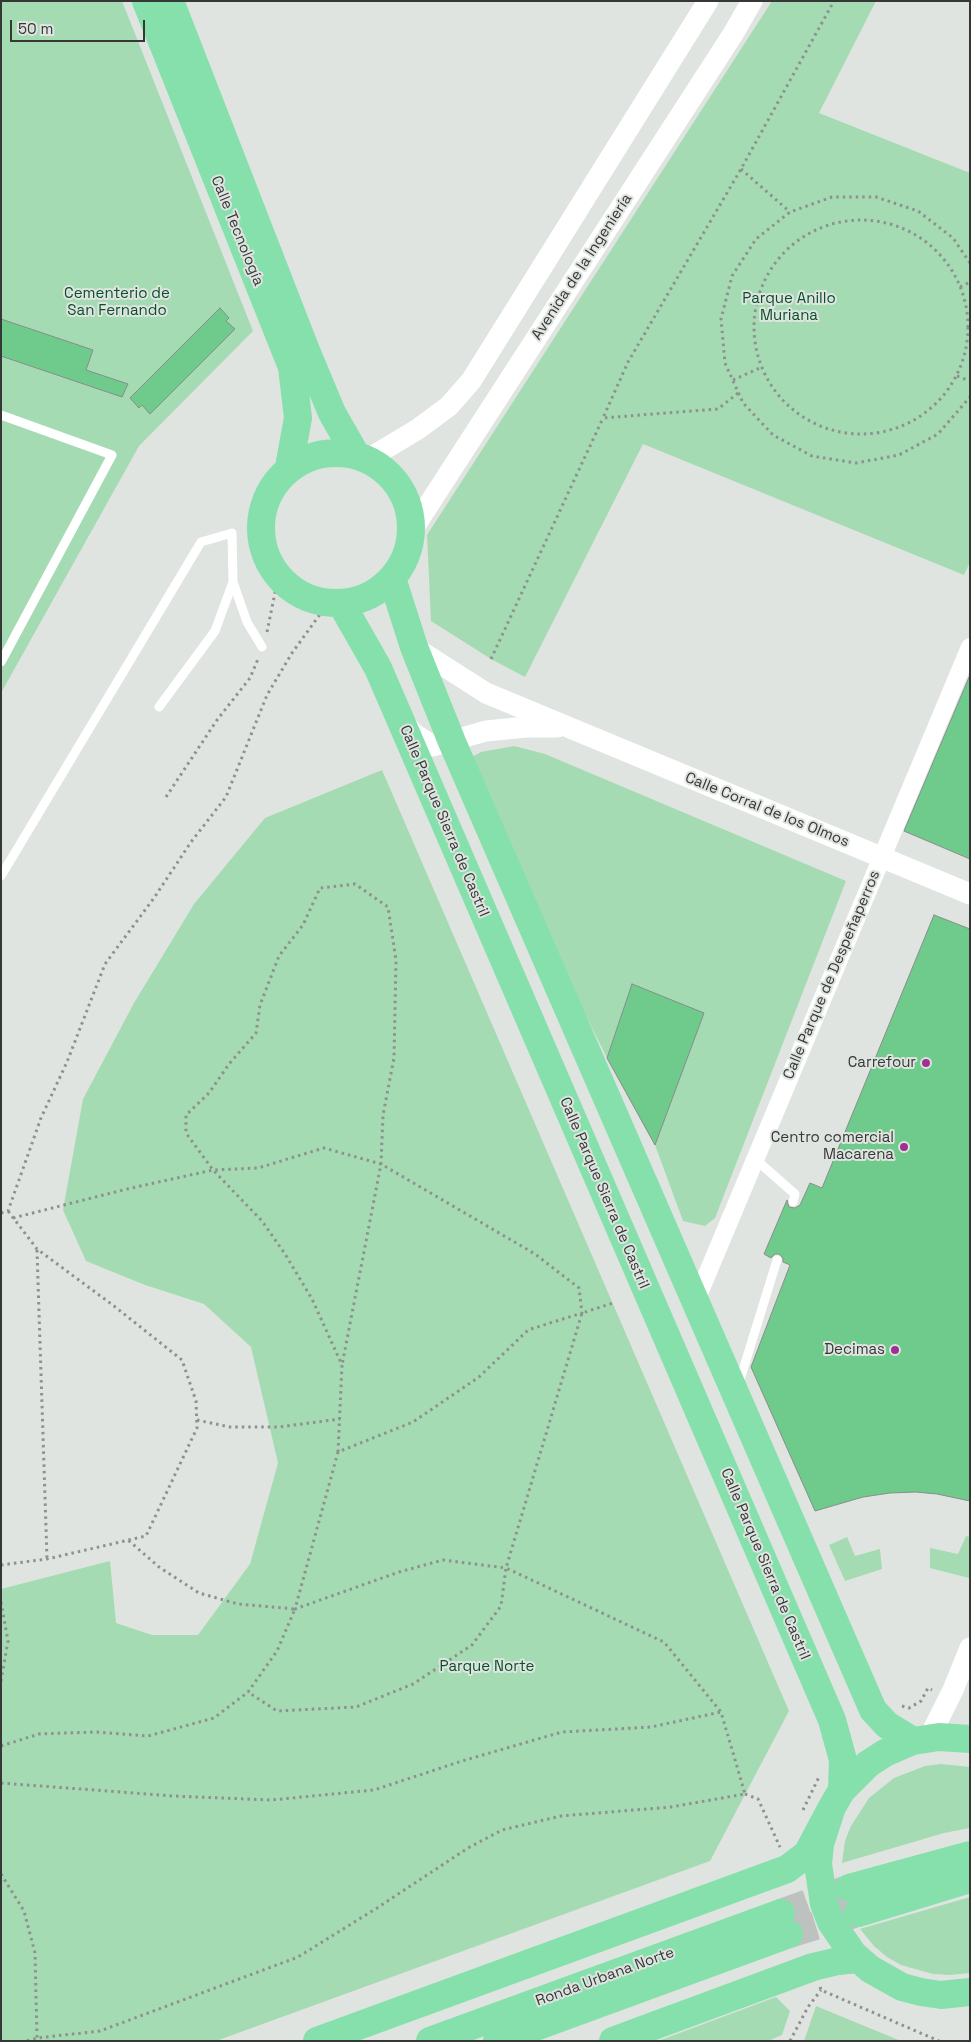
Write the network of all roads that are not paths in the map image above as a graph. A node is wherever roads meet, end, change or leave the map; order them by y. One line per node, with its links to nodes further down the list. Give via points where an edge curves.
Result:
1 (146, 1): 7 (main road, Calle Tecnología, via 292,367 298,418)
2 (170, 1): 6 (main road, Calle Tecnología, via 332,413)
3 (708, 1): 6 (street, via 471,381 449,406 418,429)
4 (752, 1): 8 (street, Avenida de la Ingeniería)
5 (1, 415): 15 (lane, via 112,455)
6 (362, 457): 7 (main road, via 321,453); 8 (main road, via 392,477 407,502)
7 (289, 467): 11 (main road, via 264,500 260,541 278,578 299,594)
8 (411, 532): 9 (main road, via 406,557)
9 (392, 578): 11 (main road, via 369,596); 13 (main road)
10 (233, 582): 12 (lane, via 247,622); 16 (lane, via 215,631); 21 (lane, via 232,533 201,542)
11 (335, 603): 17 (main road, Calle Parque Sierra de Castril, via 378,668)
12 (262, 647)
13 (414, 647): 18 (street, Calle Corral de los Olmos, via 486,693); 19 (main road)
14 (970, 647): 20 (street, Calle Parque de Despeñaperros)
15 (1, 662)
16 (159, 707)
17 (397, 714): 19 (street, via 413,733 433,746); 31 (main road, Calle Parque Sierra de Castril, via 835,1727 842,1760)
18 (565, 726): 19 (street, via 486,731); 20 (street, Calle Corral de los Olmos)
19 (452, 742): 26 (main road)
20 (882, 857): 22 (street, Calle Corral de los Olmos); 23 (street, Calle Parque de Despeñaperros)
21 (1, 876)
22 (970, 894)
23 (755, 1160): 24 (lane, via 796,1194); 26 (street, Calle Parque de Despeñaperros)
24 (793, 1202)
25 (777, 1260): 27 (lane)
26 (695, 1303): 27 (main road)
27 (736, 1396): 30 (main road, via 873,1710 887,1725)
28 (970, 1648): 30 (street, via 953,1690)
29 (970, 1739): 30 (main road)
30 (921, 1740): 31 (main road, via 884,1753 868,1764)
31 (837, 1799): 34 (main road, via 820,1844 820,1885 831,1922); 38 (main road, via 807,1854 787,1870)
32 (970, 1855): 33 (main road, via 853,1900)
33 (970, 1879)
34 (858, 1959): 36 (main road, via 902,1987); 41 (main road, via 820,1965)
35 (970, 1992): 36 (main road)
36 (941, 1995): 37 (main road)
37 (970, 2015)
38 (317, 2041)
39 (430, 2041): 40 (main road, Ronda Urbana Norte, via 785,1924)
40 (497, 2041)
41 (613, 2041)

